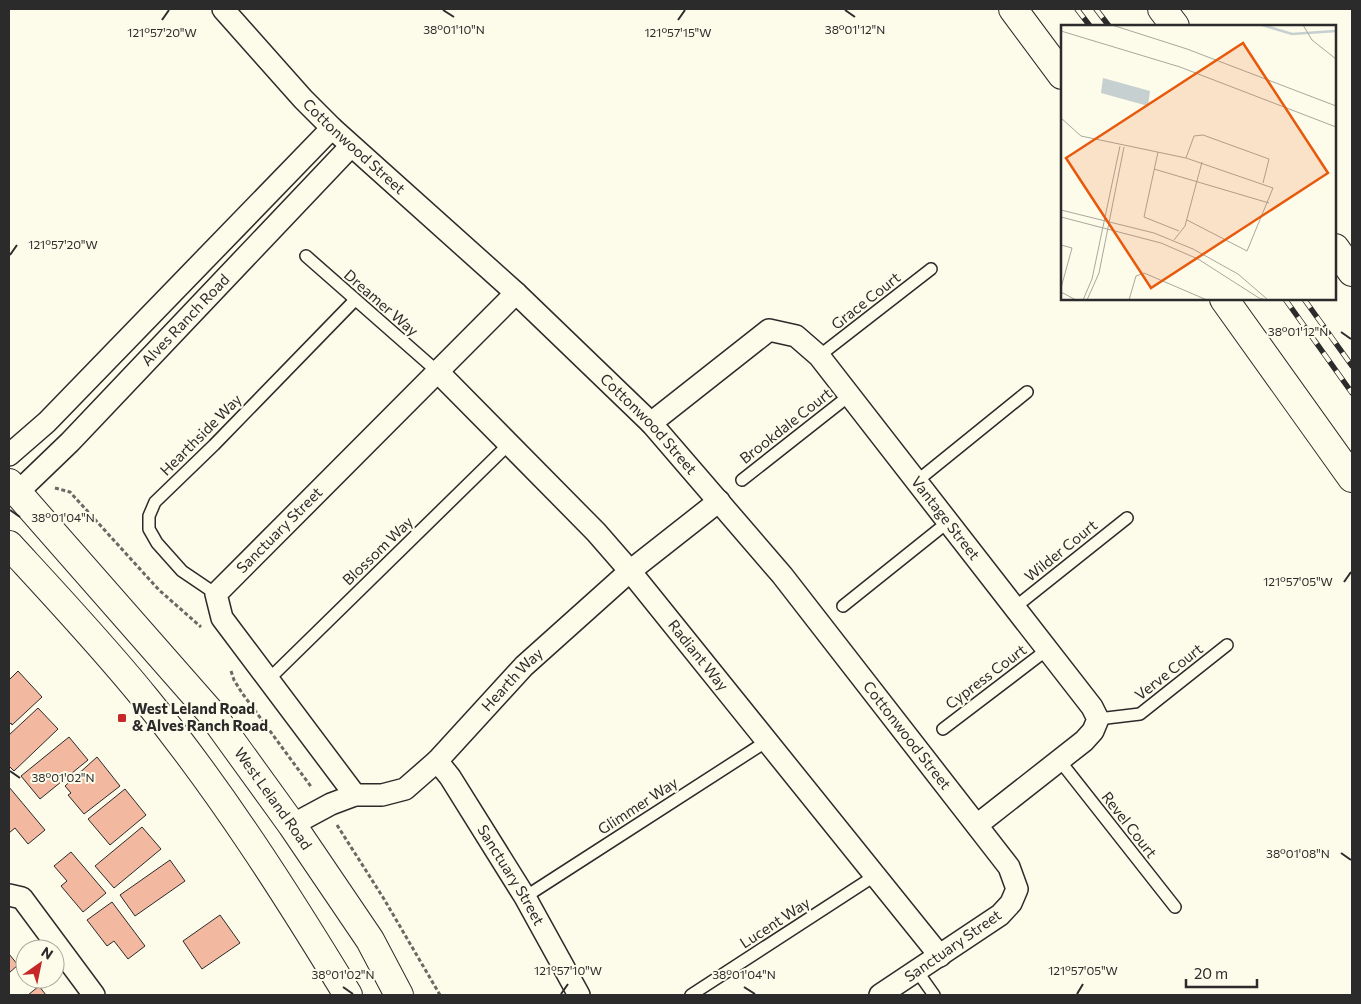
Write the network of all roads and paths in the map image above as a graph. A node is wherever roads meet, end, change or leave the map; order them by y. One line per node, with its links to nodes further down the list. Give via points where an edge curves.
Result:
1 (223, 9): 6 (street, Cottonwood Street)
2 (1013, 9): 5 (main road)
3 (1162, 9): 4 (main road)
4 (1174, 25)
5 (1061, 74)
6 (332, 128): 7 (street, Cottonwood Street); 21 (street, Alves Ranch Road, via 47,422)
7 (351, 146): 12 (street, Cottonwood Street); 25 (street, Alves Ranch Road, via 70,442)
8 (1336, 249): 11 (main road)
9 (306, 256): 13 (lane, Dreamer Way)
10 (931, 269): 15 (lane, Grace Court)
11 (1352, 272)
12 (516, 293): 16 (street, Sanctuary Street); 19 (street, Cottonwood Street)
13 (355, 300): 16 (lane, Dreamer Way); 31 (lane, Hearthside Way, via 155,502 149,516 149,528 157,543 182,571)
14 (1225, 300): 22 (main road)
15 (819, 356): 18 (street, Vantage Street); 19 (street, Vantage Street, via 796,336 769,330)
16 (438, 372): 20 (street, Radiant Way); 31 (street, Sanctuary Street)
17 (1027, 392): 24 (lane)
18 (850, 395): 23 (lane, Brookdale Court); 24 (street, Vantage Street)
19 (651, 423): 26 (street, Cottonwood Street)
20 (509, 444): 30 (street, Radiant Way); 38 (lane, Blossom Way)
21 (9, 455)
22 (1352, 478)
23 (742, 480)
24 (917, 481): 28 (street, Vantage Street)
25 (13, 487): 34 (path, via 54,487 70,492 159,590); 46 (main road, West Leland Road, via 211,713)
26 (720, 502): 30 (street, Hearth Way); 47 (street, Cottonwood Street, via 782,575)
27 (1127, 518): 33 (lane, Wilder Court)
28 (948, 522): 32 (lane); 33 (street, Vantage Street)
29 (9, 545): 56 (main road, via 101,645 212,785 292,902)
30 (630, 571): 41 (street, Radiant Way); 42 (street, Hearth Way, via 524,666)
31 (216, 594): 38 (street, via 222,618)
32 (843, 606)
33 (1014, 608): 36 (street, Vantage Street)
34 (206, 632)
35 (1227, 645): 39 (lane, Verve Court, via 1140,714)
36 (1048, 649): 39 (street, Vantage Street); 40 (lane, Cypress Court)
37 (229, 662): 45 (path, via 242,693)
38 (268, 680): 44 (street)
39 (1098, 718): 43 (street, via 1093,731)
40 (943, 729)
41 (767, 741): 48 (street, Radiant Way); 51 (lane, Glimmer Way)
42 (436, 761): 44 (street, Hearth Way, via 405,789 382,795); 51 (street, Sanctuary Street, via 450,776)
43 (1060, 761): 47 (street); 52 (lane, Revel Court)
44 (355, 795): 45 (street, Hearth Way)
45 (326, 806): 46 (street, Hearth Way); 58 (path)
46 (292, 825): 57 (main road, West Leland Road, via 370,940)
47 (977, 825): 49 (street, Cottonwood Street, via 1009,867)
48 (876, 875): 53 (street, Radiant Way); 60 (lane, Lucent Way)
49 (1017, 889): 53 (street, Sanctuary Street, via 1011,903 1000,915)
50 (9, 895): 55 (street, via 22,898)
51 (525, 897): 59 (street, Sanctuary Street)
52 (1174, 907)
53 (940, 956): 54 (street, Sanctuary Street)
54 (917, 971): 61 (street, Sanctuary Street); 62 (lane)
55 (94, 995)
56 (348, 995)
57 (399, 995)
58 (440, 995)
59 (579, 995)
60 (691, 995)
61 (880, 995)
62 (934, 995)

